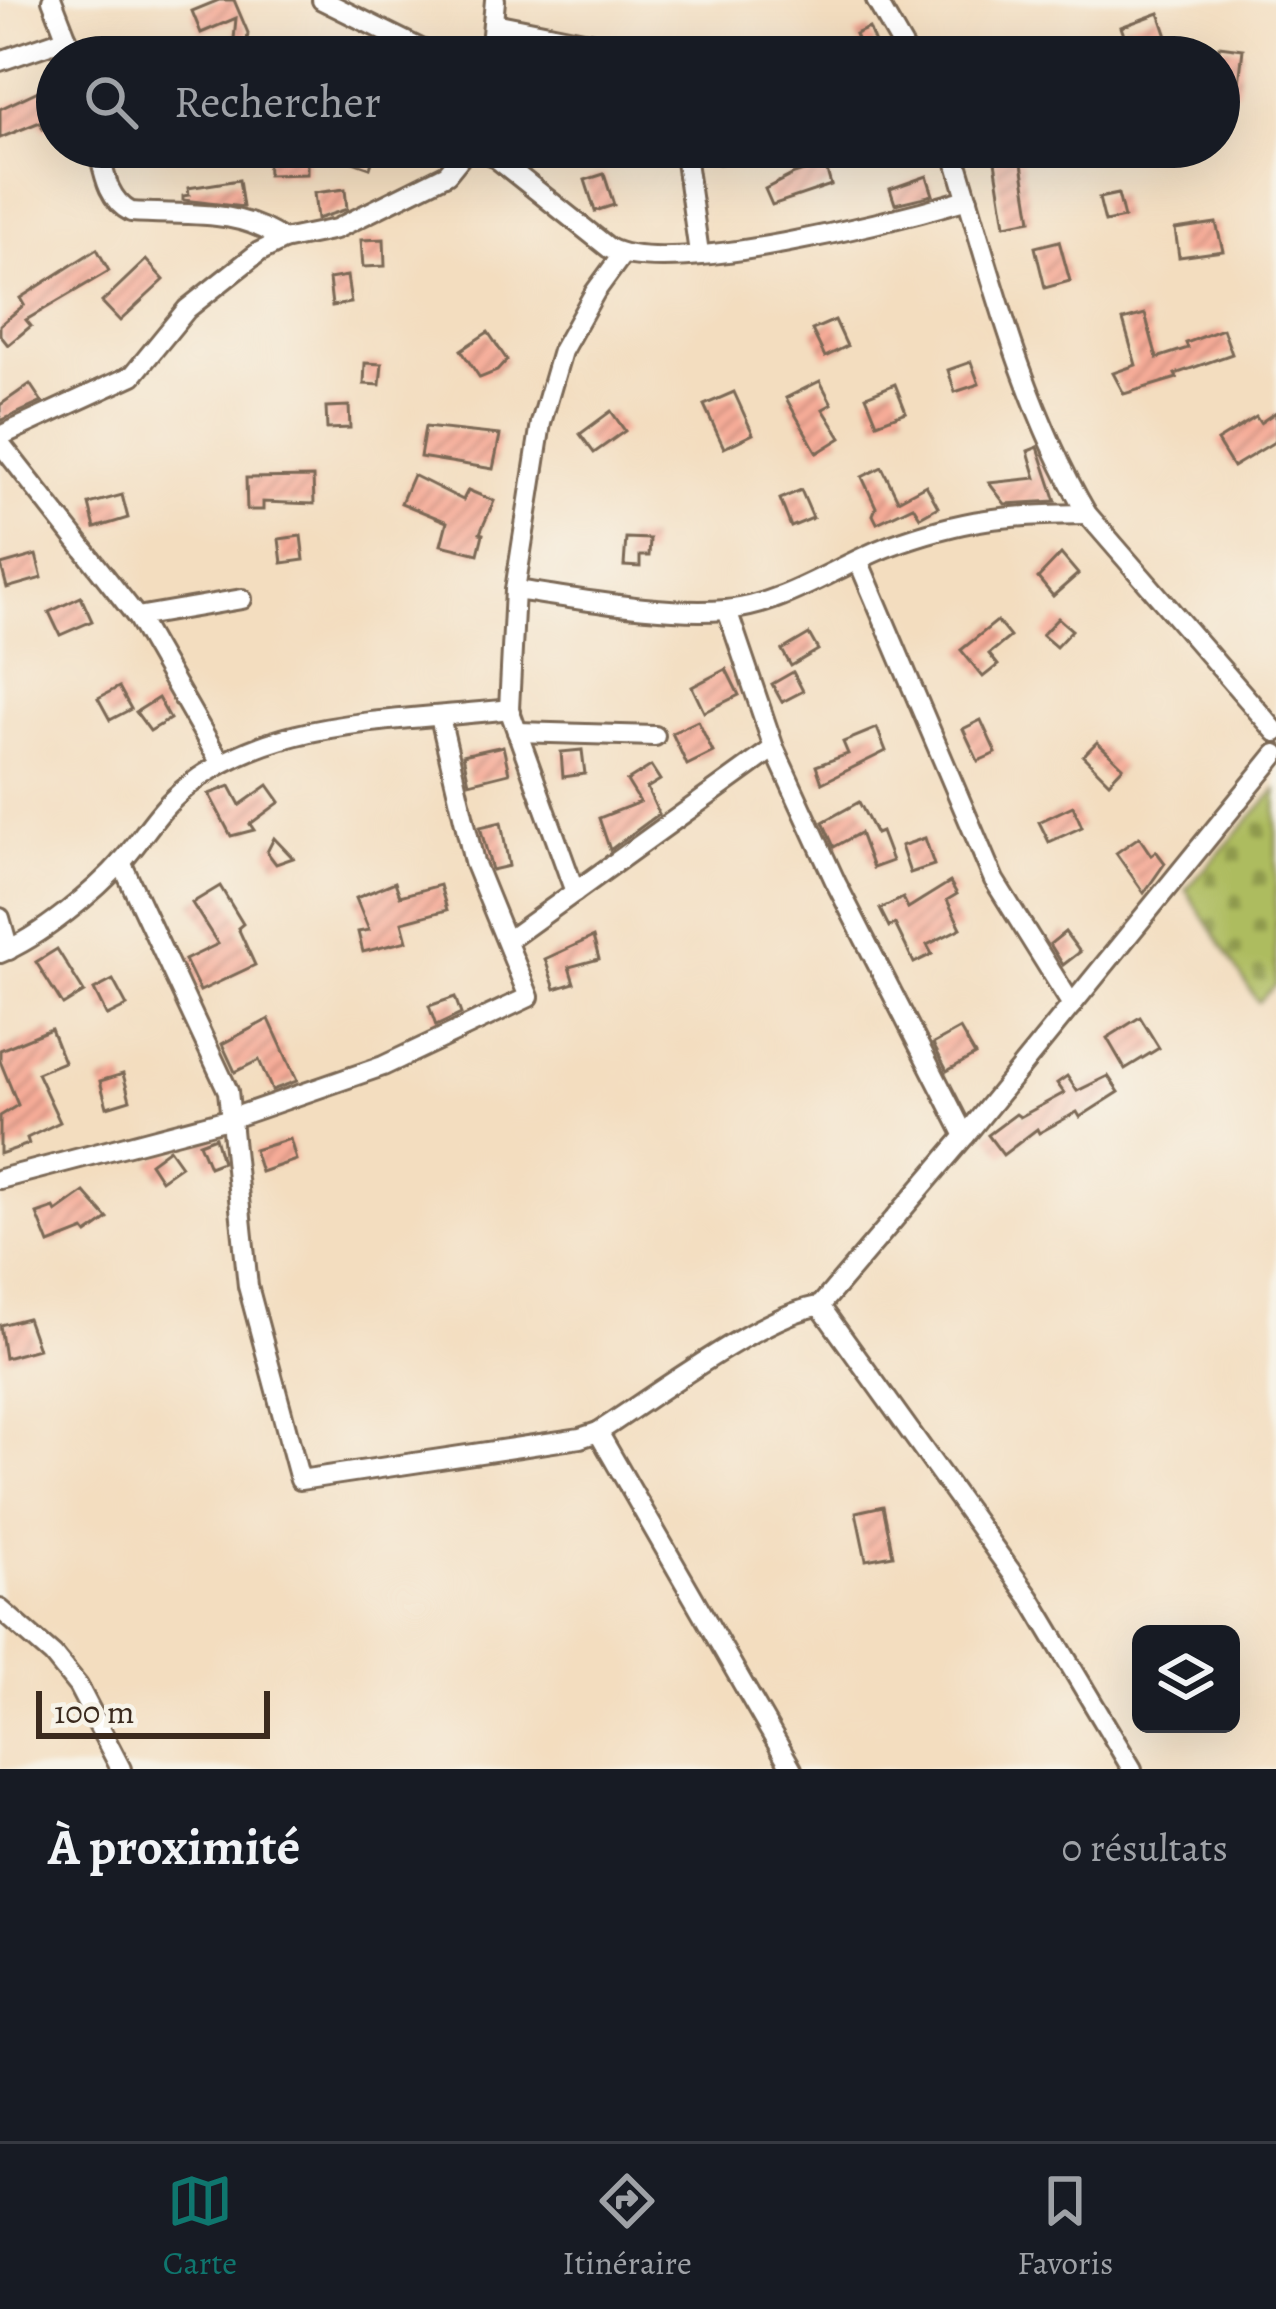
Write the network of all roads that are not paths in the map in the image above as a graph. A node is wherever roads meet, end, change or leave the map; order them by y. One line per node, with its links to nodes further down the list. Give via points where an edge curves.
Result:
1 (52, 0): 6 (street)
2 (322, 0): 7 (street)
3 (495, 0): 5 (street)
4 (876, 0): 10 (street)
5 (494, 23): 8 (street); 9 (street)
6 (67, 36)
7 (395, 36)
8 (492, 36)
9 (559, 36)
10 (897, 36)
11 (36, 54): 12 (street)
12 (0, 61)
13 (104, 168): 19 (street, via 123,208 240,218)
14 (452, 168): 19 (street, via 332,230)
15 (509, 168): 21 (street)
16 (687, 168): 20 (street)
17 (958, 168): 18 (street)
18 (968, 199): 20 (street, via 838,233); 23 (street, via 1044,434)
19 (283, 241): 22 (street, via 187,309 140,370)
20 (700, 253): 21 (street)
21 (622, 255): 25 (street, via 562,351 541,423)
22 (0, 440): 28 (street)
23 (1087, 514): 24 (street, via 962,521); 31 (street)
24 (858, 560): 27 (street); 42 (street, via 994,880)
25 (515, 590): 27 (street); 29 (street)
26 (242, 599): 28 (street)
27 (727, 610): 34 (street)
28 (137, 617): 36 (street)
29 (509, 709): 30 (street); 32 (street)
30 (440, 718): 36 (street, via 295,733); 40 (street, via 474,862)
31 (1276, 732)
32 (518, 733): 33 (street); 38 (street)
33 (655, 736)
34 (774, 748): 38 (street); 44 (street)
35 (1276, 754): 42 (street)
36 (220, 762): 37 (street, via 171,801)
37 (121, 862): 41 (street); 43 (street, via 220,1073)
38 (575, 892): 40 (street)
39 (0, 918): 41 (street)
40 (507, 941): 43 (street, via 529,997 383,1066)
41 (5, 951)
42 (1072, 1005): 44 (street)
43 (232, 1118): 45 (street); 47 (street, via 244,1265 300,1480)
44 (965, 1136): 46 (street)
45 (0, 1178)
46 (820, 1306): 47 (street, via 771,1323); 51 (street, via 1030,1598)
47 (598, 1432): 50 (street)
48 (0, 1609): 49 (street, via 78,1686)
49 (121, 1769)
50 (792, 1769)
51 (1132, 1769)

